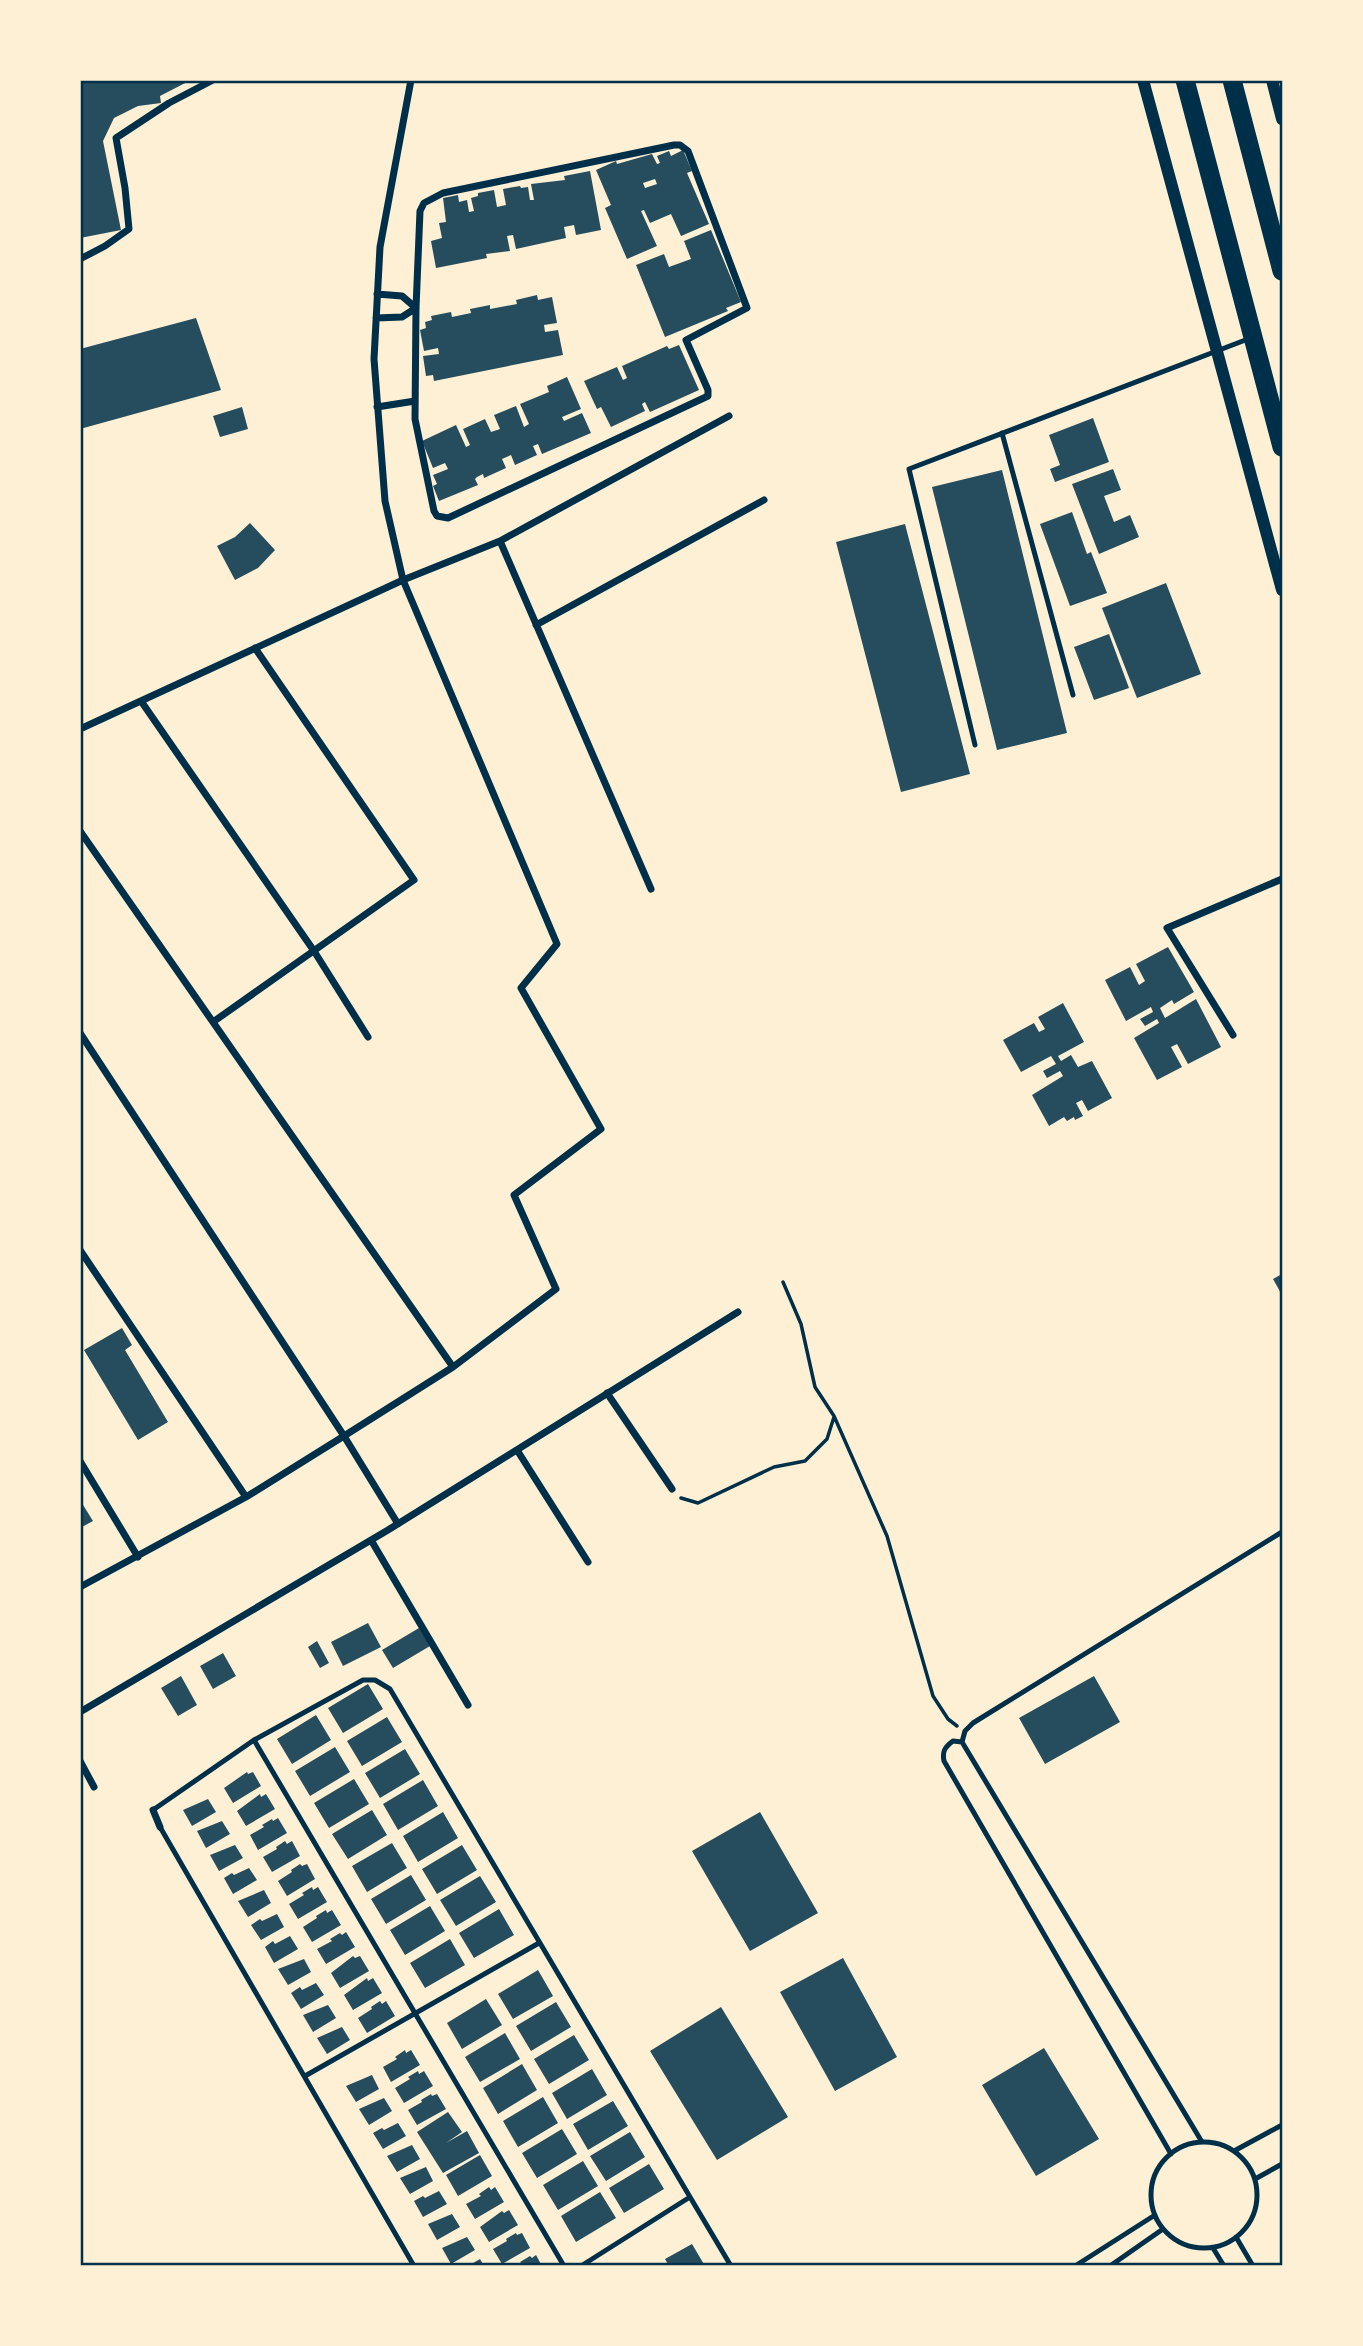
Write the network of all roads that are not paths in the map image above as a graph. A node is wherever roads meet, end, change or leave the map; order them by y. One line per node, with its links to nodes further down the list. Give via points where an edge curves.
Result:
1 (213, 80): 8 (street, via 116,138 129,229)
2 (411, 80): 10 (street, via 380,247)
3 (1143, 80): 14 (street)
4 (1185, 80): 13 (highway)
5 (1232, 80): 9 (highway)
6 (1272, 80): 7 (street)
7 (1283, 119)
8 (80, 258)
9 (1283, 271)
10 (377, 294): 11 (street, via 402,296); 12 (street)
11 (416, 308): 12 (street, via 402,317); 15 (street); 15 (street, via 420,211 432,197 680,145 688,151 747,308 686,340 708,390 706,398 448,518 434,511 416,429)
12 (376, 318): 16 (street)
13 (1254, 337): 14 (lane); 19 (highway)
14 (1217, 351): 18 (lane); 23 (street)
15 (415, 401): 16 (street)
16 (377, 407): 22 (street, via 386,501)
17 (729, 416): 21 (street)
18 (1002, 433): 26 (lane); 29 (lane, via 909,468)
19 (1283, 446)
20 (764, 500): 24 (street)
21 (500, 541): 22 (street); 24 (street)
22 (403, 580): 25 (street); 40 (street, via 557,944 521,988 601,1129 514,1195 556,1289)
23 (1283, 590)
24 (536, 625): 32 (street)
25 (255, 648): 27 (street); 33 (street, via 414,880)
26 (1073, 695)
27 (141, 701): 28 (street); 33 (street)
28 (80, 729)
29 (975, 746)
30 (80, 831): 34 (street)
31 (1283, 879): 36 (street, via 1167,928)
32 (651, 889)
33 (314, 951): 34 (street); 37 (street)
34 (214, 1022): 40 (street)
35 (80, 1033): 42 (street)
36 (1233, 1035)
37 (368, 1037)
38 (80, 1250): 46 (street)
39 (738, 1312): 41 (street)
40 (453, 1367): 42 (street)
41 (607, 1394): 43 (street); 45 (street)
42 (344, 1436): 46 (street); 47 (street)
43 (517, 1450): 47 (street); 51 (street)
44 (80, 1461): 50 (street)
45 (673, 1489)
46 (246, 1497): 50 (street)
47 (398, 1524): 49 (street)
48 (1283, 1532): 56 (lane, via 973,1723)
49 (371, 1541): 53 (street); 54 (street)
50 (138, 1557): 52 (street)
51 (588, 1562)
52 (80, 1587)
53 (468, 1705)
54 (80, 1712)
55 (254, 1740): 59 (lane); 61 (lane, via 363,1680 375,1680 390,1689); 62 (lane)
56 (962, 1742): 65 (lane); 67 (lane, via 946,1746 944,1761)
57 (80, 1761): 58 (street)
58 (94, 1787)
59 (153, 1810): 60 (street)
60 (160, 1827): 63 (lane)
61 (539, 1943): 62 (lane); 70 (lane)
62 (416, 2015): 63 (lane); 76 (lane)
63 (305, 2076): 75 (lane)
64 (1283, 2125): 66 (lane)
65 (1202, 2142): 66 (lane); 67 (lane)
66 (1234, 2151): 69 (lane)
67 (1171, 2154): 71 (lane, via 1153,2182)
68 (1283, 2164): 69 (lane)
69 (1255, 2179): 73 (lane, via 1256,2204)
70 (690, 2197): 77 (lane); 78 (lane)
71 (1154, 2215): 72 (lane); 79 (lane)
72 (1163, 2229): 74 (lane, via 1190,2246); 80 (lane)
73 (1236, 2237): 74 (lane); 82 (lane)
74 (1213, 2248): 81 (lane)
75 (414, 2266)
76 (565, 2266)
77 (581, 2266)
78 (731, 2266)
79 (1075, 2266)
80 (1110, 2266)
81 (1224, 2266)
82 (1253, 2266)

